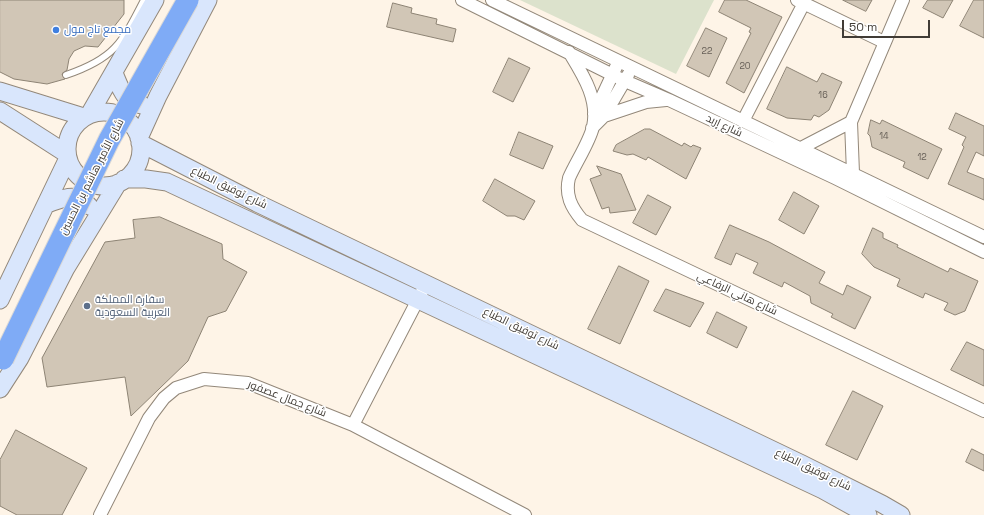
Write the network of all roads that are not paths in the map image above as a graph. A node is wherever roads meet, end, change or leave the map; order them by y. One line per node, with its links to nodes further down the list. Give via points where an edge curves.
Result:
1 (144, 0): 15 (lane, via 126,35 113,50 89,67)
2 (156, 0): 14 (street)
3 (173, 0): 38 (highway, شارع الأمير هاشم بن الحسين, via 71,189)
4 (188, 0): 39 (highway, شارع الأمير هاشم بن الحسين, bridge, via 109,140)
5 (208, 0): 19 (street)
6 (462, 0): 11 (street, شارع إربد)
7 (492, 0): 12 (street, شارع إربد)
8 (903, 0): 10 (street)
9 (800, 2): 10 (street); 24 (street)
10 (884, 42): 25 (street)
11 (569, 52): 16 (street, شارع إربد); 22 (street, via 588,84)
12 (618, 62): 13 (street, شارع إربد); 16 (street, شارع هاني الرفاعي)
13 (631, 68): 17 (street, شارع هاني الرفاعي); 24 (street, شارع إربد)
14 (114, 73): 19 (street, via 130,102 144,105); 23 (street)
15 (66, 75)
16 (612, 75): 17 (street, شارع إربد); 22 (street, شارع هاني الرفاعي)
17 (625, 81): 20 (street, شارع إربد); 22 (street, شارع هاني الرفاعي)
18 (0, 90): 23 (street)
19 (158, 96): 26 (street)
20 (669, 100): 22 (street, شارع هاني الرفاعي, via 646,102); 34 (street, شارع إربد)
21 (0, 110): 28 (street)
22 (599, 115): 41 (street, شارع هاني الرفاعي, via 567,186 571,206 582,220)
23 (86, 116): 26 (street, via 99,112 119,115 132,124); 28 (street, via 70,133)
24 (743, 121): 27 (street, شارع إربد)
25 (850, 122): 27 (street); 29 (street)
26 (140, 141): 30 (street, via 138,164); 35 (street, شارع توفيق الطباع, via 257,203)
27 (801, 148): 29 (street, شارع إربد)
28 (67, 156): 30 (street, via 72,168 87,182 108,185); 31 (street)
29 (853, 173): 33 (street, شارع إربد)
30 (121, 181): 32 (street); 37 (street, شارع توفيق الطباع, via 146,178 167,182)
31 (47, 204): 32 (street, via 67,197 81,199 90,207); 36 (street)
32 (94, 219): 40 (street, via 20,358)
33 (984, 237)
34 (984, 252)
35 (426, 284): 37 (street); 46 (street, شارع توفيق الطباع, via 809,468)
36 (0, 300)
37 (417, 301): 42 (street); 45 (street, شارع توفيق الطباع, via 823,490)
38 (0, 332)
39 (3, 359)
40 (0, 389)
41 (984, 411)
42 (353, 425): 43 (street, شارع جمال عصفور, via 248,383 204,379 192,381 176,388 164,398 149,418); 44 (street, شارع جمال عصفور)
43 (100, 515)
44 (525, 515)
45 (868, 515)
46 (901, 515)

